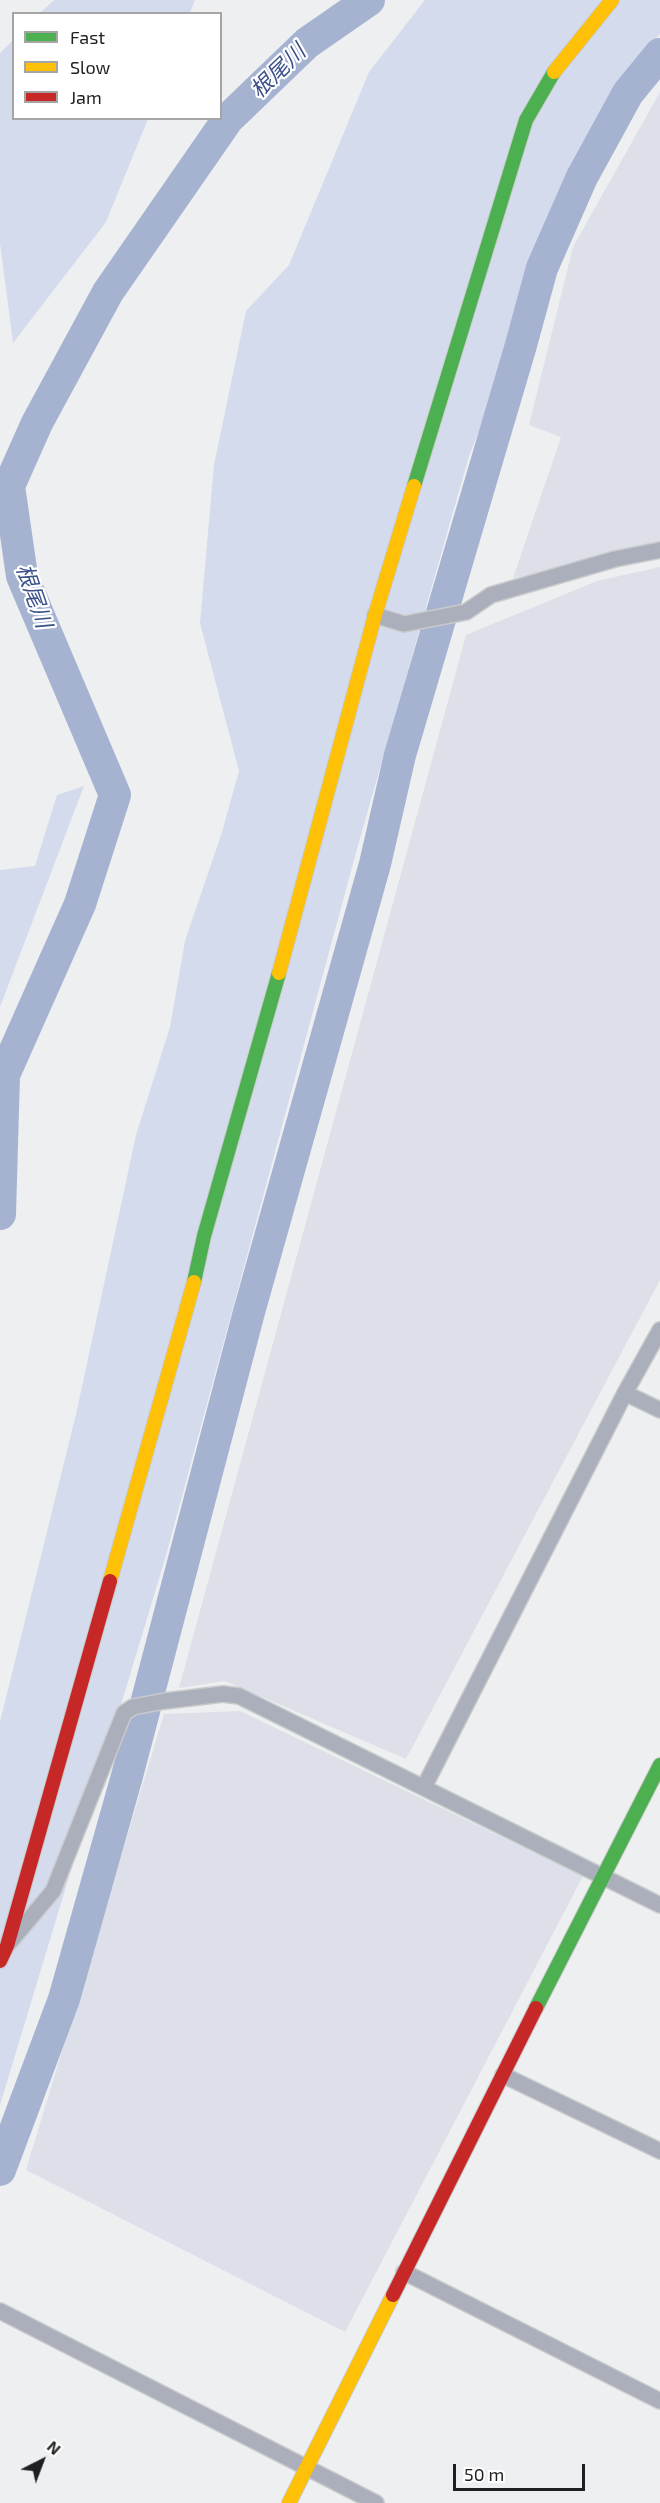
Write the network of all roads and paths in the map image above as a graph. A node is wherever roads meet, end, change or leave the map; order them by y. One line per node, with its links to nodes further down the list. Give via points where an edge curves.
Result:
1 (612, 0): 3 (street, via 559,63 526,120)
2 (660, 550): 3 (street, via 491,595 466,612 404,624)
3 (375, 615): 11 (street, via 293,923)
4 (660, 1330): 5 (street)
5 (624, 1393): 6 (street); 8 (street)
6 (660, 1410)
7 (660, 1765): 9 (street)
8 (424, 1787): 9 (street); 11 (street, via 239,1696 223,1694 133,1707 124,1713 53,1891)
9 (602, 1875): 10 (street); 13 (street)
10 (660, 1905)
11 (7, 1946): 12 (street)
12 (0, 1961)
13 (503, 2075): 14 (street); 15 (street)
14 (660, 2151)
15 (404, 2272): 17 (street); 18 (street)
16 (0, 2311): 18 (street)
17 (660, 2401)
18 (306, 2468): 19 (street); 20 (street)
19 (289, 2503)
20 (376, 2503)

